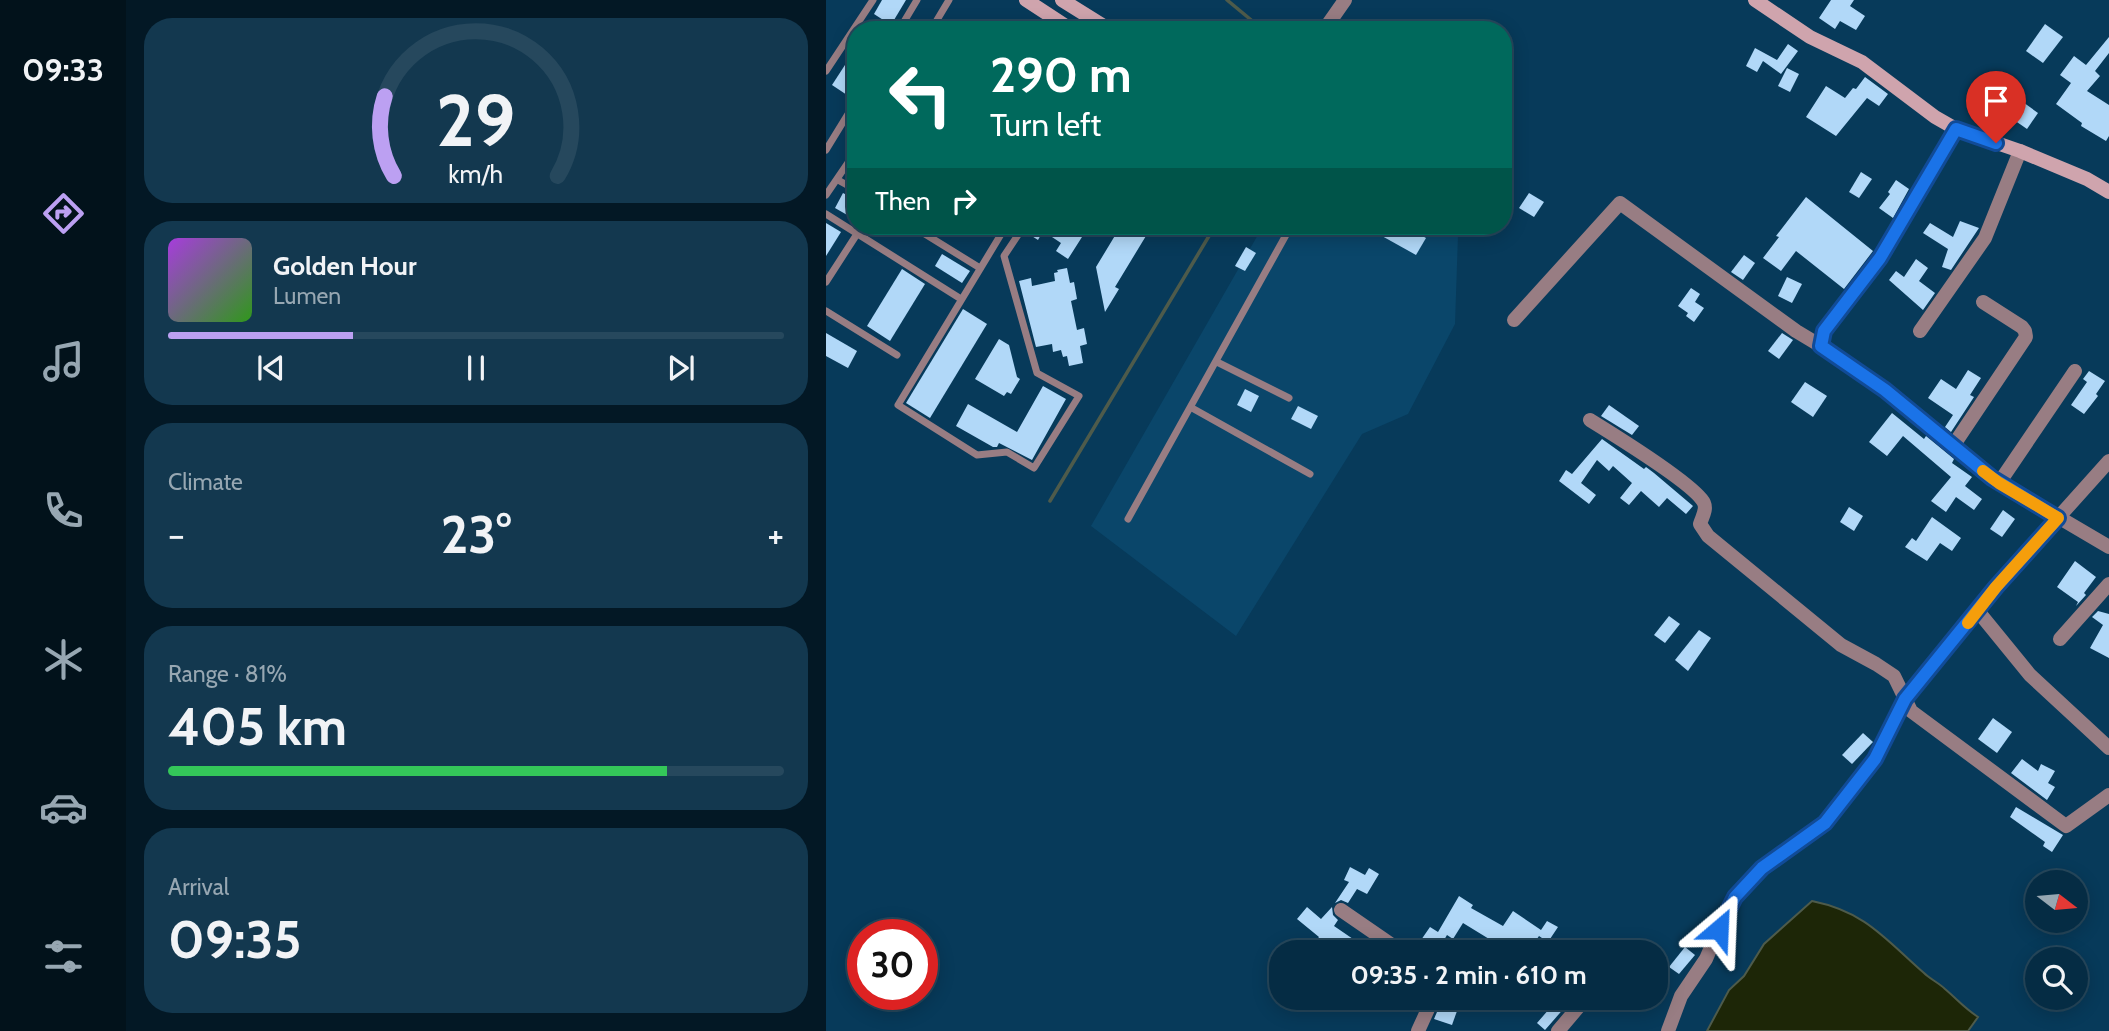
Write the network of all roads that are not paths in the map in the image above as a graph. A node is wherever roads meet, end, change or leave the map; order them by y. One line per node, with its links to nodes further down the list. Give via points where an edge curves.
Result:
1 (873, 0): 8 (lane)
2 (917, 0): 9 (lane)
3 (949, 0): 10 (lane)
4 (1026, 0): 11 (street)
5 (1062, 0): 12 (street)
6 (1345, 0): 13 (street)
7 (1755, 0): 17 (street, via 1810,37 1861,62)
8 (859, 21)
9 (904, 21)
10 (936, 21)
11 (1058, 21)
12 (1096, 21)
13 (1330, 21)
14 (847, 39): 15 (lane)
15 (826, 71)
16 (847, 116): 18 (lane)
17 (1956, 129): 19 (street); 40 (street, via 1880,258 1824,331)
18 (826, 150)
19 (2020, 151): 23 (street); 39 (street, via 1985,238)
20 (847, 166): 21 (lane)
21 (838, 180): 22 (lane); 24 (lane)
22 (847, 186)
23 (2109, 192)
24 (826, 195)
25 (826, 214): 26 (lane)
26 (847, 228)
27 (856, 235): 34 (lane)
28 (859, 235): 35 (lane)
29 (927, 235): 33 (lane)
30 (1000, 235): 33 (lane)
31 (1018, 235): 35 (lane, via 1004,257 1037,373 1079,396 1034,468 1007,452 977,455 898,405)
32 (1286, 235): 42 (lane)
33 (980, 268): 35 (lane)
34 (826, 282)
35 (961, 299)
36 (1983, 302): 47 (street, via 2022,327 2026,337)
37 (826, 311): 41 (lane)
38 (1514, 320): 40 (street, via 1620,203)
39 (1920, 331)
40 (1821, 346): 47 (street, via 1885,390)
41 (897, 355)
42 (1217, 362): 44 (lane); 45 (lane)
43 (2075, 371): 50 (street)
44 (1289, 398)
45 (1192, 408): 49 (lane); 52 (lane)
46 (1590, 419): 57 (street, via 1688,487 1704,505 1700,524 1708,536 1831,638 1894,676)
47 (1953, 446): 50 (street)
48 (2109, 461): 51 (street)
49 (1310, 474)
50 (1999, 483): 51 (street)
51 (2058, 518): 53 (street); 55 (street)
52 (1128, 519)
53 (2109, 547)
54 (2109, 584): 56 (street)
55 (1977, 610): 57 (street); 58 (street, via 2030,675)
56 (2060, 639)
57 (1905, 699): 59 (street, via 1911,711 2066,826); 66 (street, via 1875,759 1825,823 1762,868 1735,897 1706,959 1681,996)
58 (2108, 745)
59 (2109, 795)
60 (1341, 910): 61 (street)
61 (1385, 940)
62 (1428, 1010): 64 (street)
63 (1576, 1010): 65 (street)
64 (1418, 1031)
65 (1558, 1031)
66 (1668, 1031)

